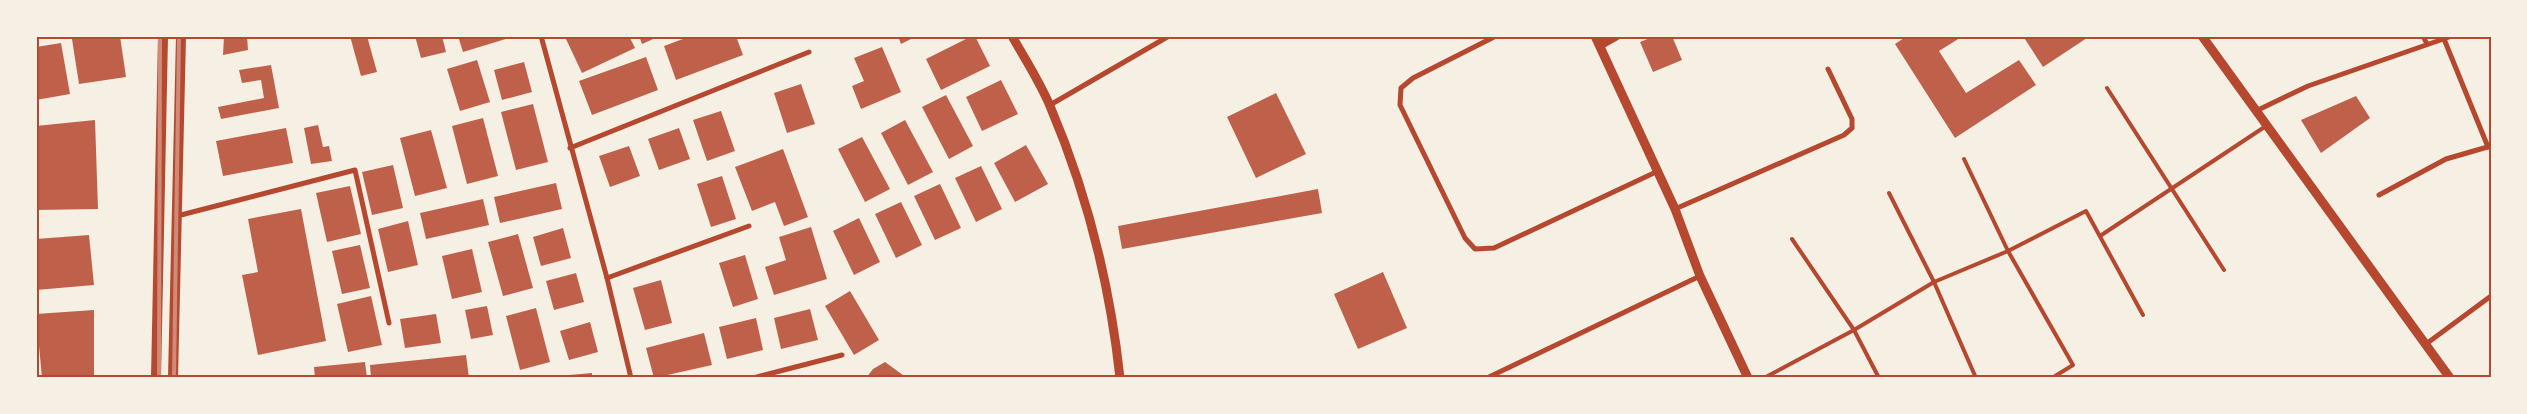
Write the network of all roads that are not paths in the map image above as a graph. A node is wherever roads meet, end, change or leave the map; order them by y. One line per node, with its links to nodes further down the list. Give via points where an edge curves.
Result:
1 (163, 36): 45 (main road)
2 (181, 36): 29 (main road)
3 (541, 36): 22 (street)
4 (1012, 36): 18 (street)
5 (1169, 36): 18 (street)
6 (1496, 36): 24 (street, via 1413,78 1401,88 1400,105 1465,238 1475,249 1494,248)
7 (1595, 36): 14 (street)
8 (1616, 36): 14 (street)
9 (2202, 36): 19 (street)
10 (2423, 36): 13 (street)
11 (2452, 36): 12 (street)
12 (2444, 39): 13 (street); 21 (street)
13 (2426, 44): 19 (street, via 2308,86)
14 (1600, 45): 24 (street)
15 (809, 52): 22 (street)
16 (1828, 70): 28 (street, via 1852,119 1852,128 1844,135)
17 (2107, 88): 25 (lane)
18 (1050, 105): 49 (street, via 1094,232 1114,324)
19 (2258, 110): 20 (street)
20 (2268, 125): 25 (lane); 42 (street)
21 (2489, 147): 27 (street, via 2446,159)
22 (570, 148): 36 (street)
23 (1964, 160): 33 (lane)
24 (1656, 172): 28 (street)
25 (2173, 188): 31 (lane); 34 (lane)
26 (1889, 194): 37 (lane)
27 (2379, 196)
28 (1674, 209): 35 (street)
29 (177, 216): 40 (street, via 355,170); 46 (main road)
30 (749, 226): 36 (street)
31 (2100, 236): 33 (lane, via 2086,211); 39 (lane)
32 (1792, 239): 41 (lane)
33 (2008, 250): 37 (lane); 54 (lane, via 2073,364)
34 (2224, 270)
35 (1700, 276): 44 (street); 50 (street)
36 (607, 278): 47 (street)
37 (1934, 282): 41 (lane); 53 (lane)
38 (2491, 296): 42 (street)
39 (2143, 315)
40 (389, 323)
41 (1854, 330): 51 (lane); 52 (lane)
42 (2426, 344): 55 (street)
43 (842, 355): 48 (street)
44 (1489, 377)
45 (156, 378)
46 (173, 378)
47 (631, 378)
48 (753, 378)
49 (1120, 378)
50 (1748, 378)
51 (1764, 378)
52 (1879, 378)
53 (1976, 378)
54 (2052, 378)
55 (2450, 378)

